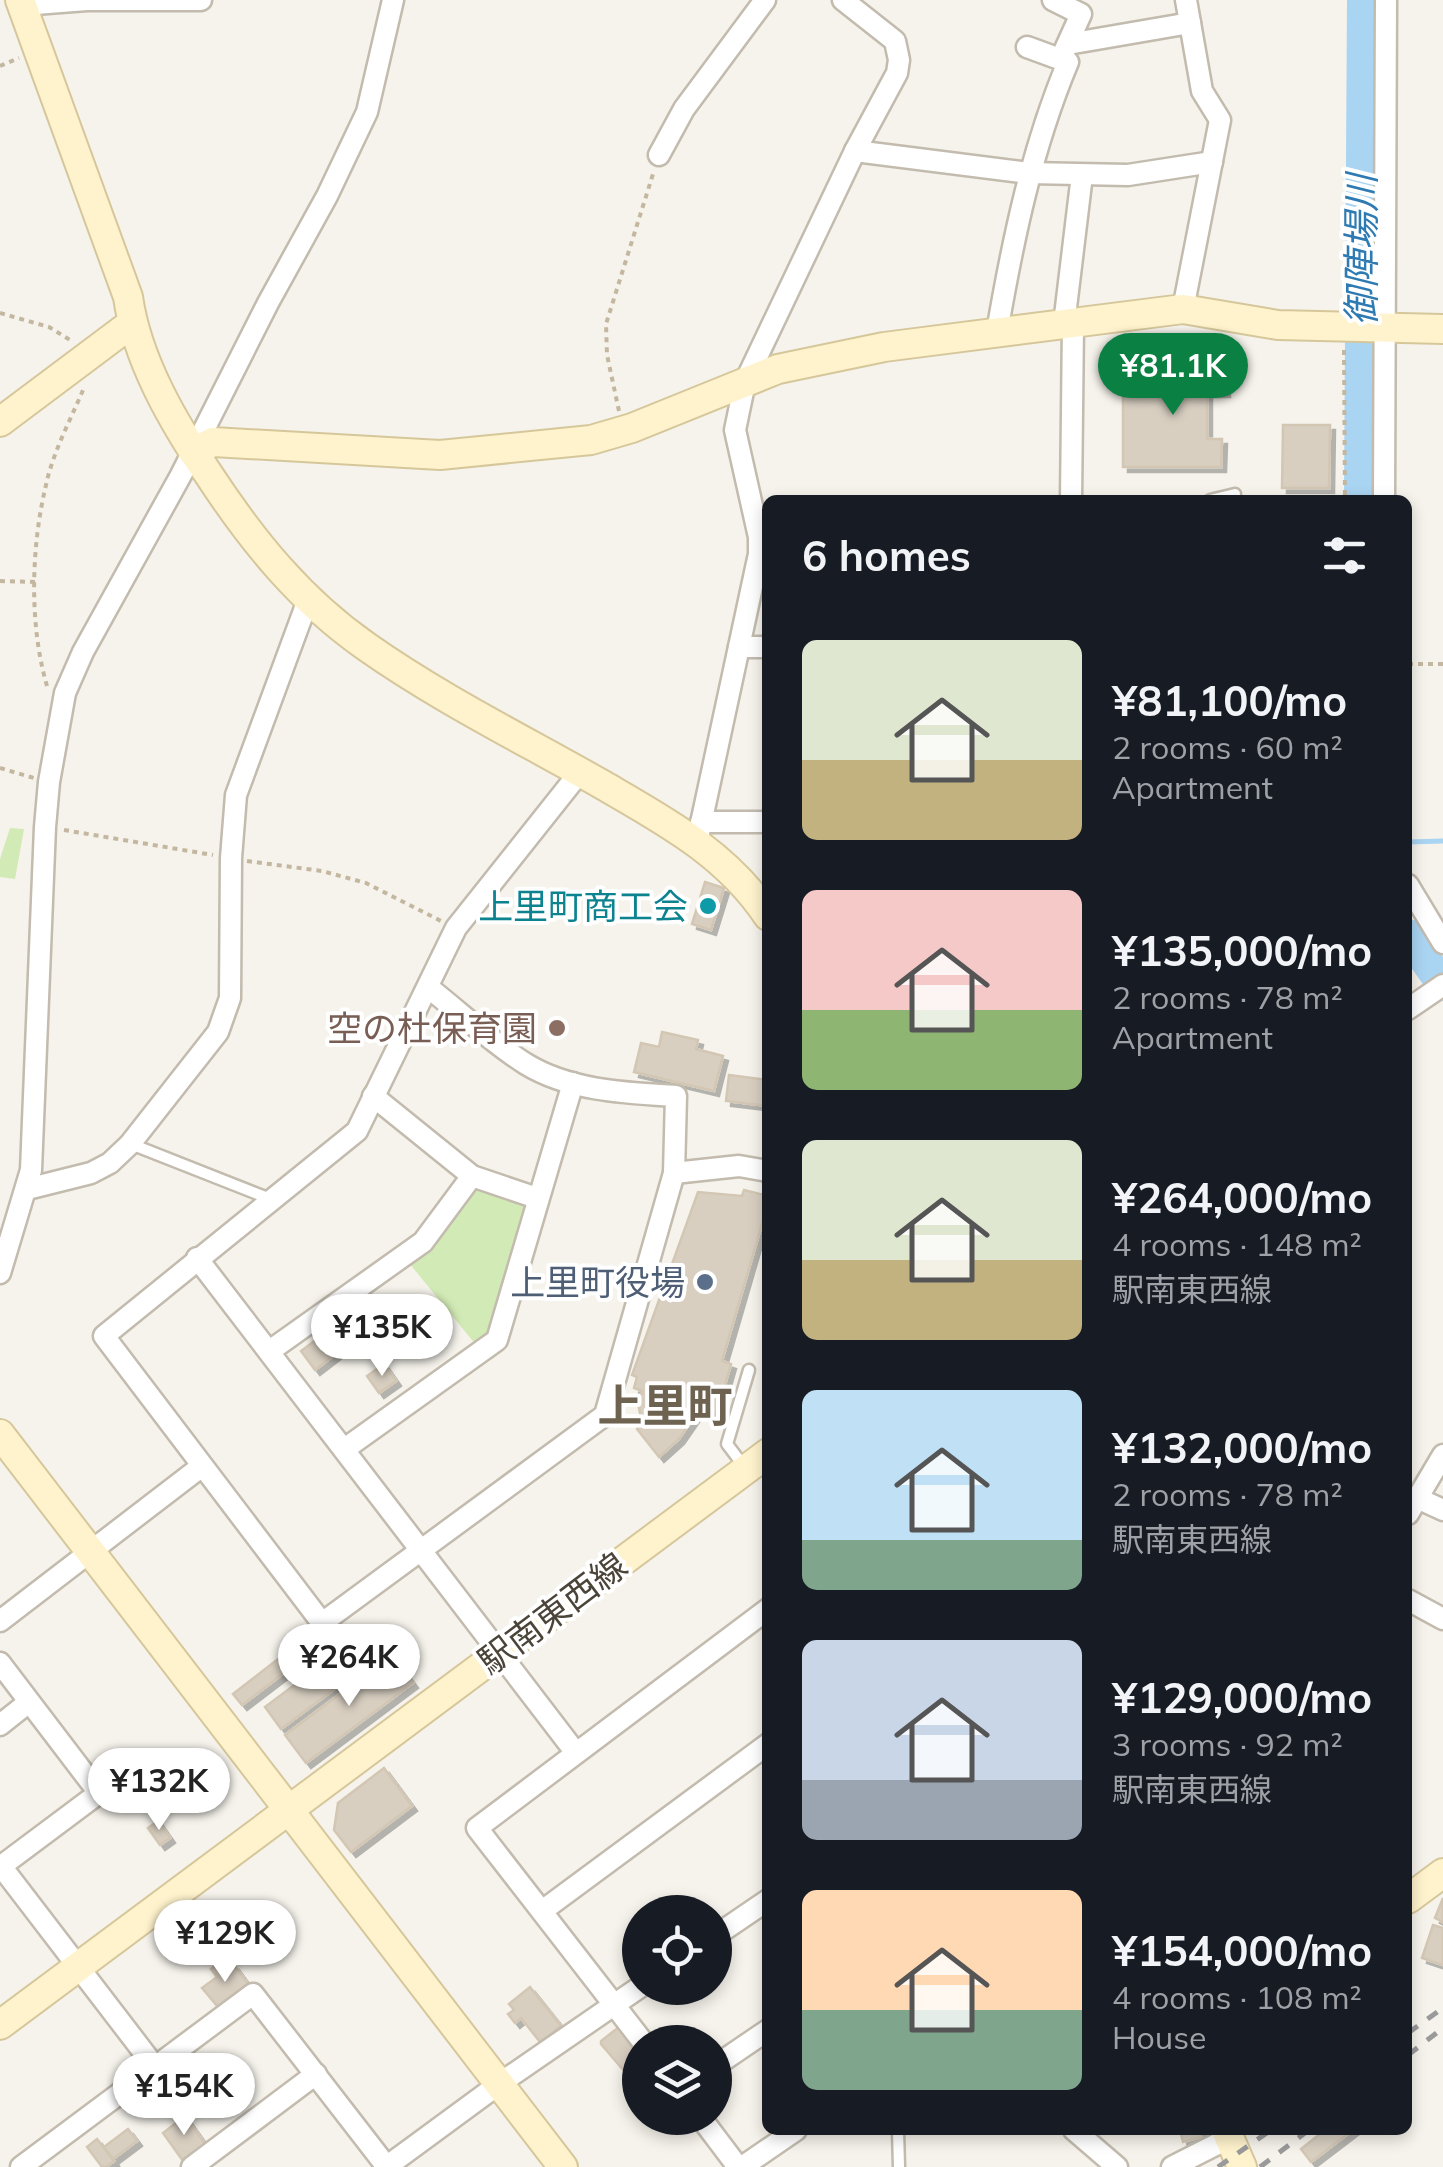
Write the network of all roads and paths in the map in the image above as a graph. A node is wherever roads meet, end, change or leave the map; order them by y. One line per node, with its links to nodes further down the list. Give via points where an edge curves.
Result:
1 (201, 0): 8 (street)
2 (393, 0): 29 (street, via 367,112)
3 (765, 0): 13 (street, via 684,109)
4 (843, 0): 12 (street, via 895,41 899,60)
5 (1053, 0): 11 (street, via 1081,14)
6 (1186, 0): 9 (street)
7 (1386, 0): 22 (street)
8 (21, 3): 19 (street)
9 (1190, 22): 11 (street); 14 (street, via 1202,91 1220,120)
10 (1027, 47): 11 (street, via 1058,58)
11 (1065, 50): 15 (street, via 1068,62)
12 (855, 151): 15 (street); 26 (street)
13 (659, 155): 28 (path, via 606,324)
14 (1212, 162): 16 (street, via 1128,176); 17 (street)
15 (1029, 174): 16 (street); 24 (street)
16 (1082, 174): 20 (street)
17 (1183, 309): 20 (street); 21 (street)
18 (0, 312): 25 (path, via 48,327)
19 (132, 323): 25 (street); 29 (street)
20 (1068, 324): 24 (street); 31 (street)
21 (1348, 328): 22 (street); 33 (path)
22 (1385, 328): 23 (street); 34 (street)
23 (1443, 329)
24 (997, 332): 26 (street, via 884,347)
25 (92, 353): 27 (street); 36 (path, via 88,380 46,484)
26 (745, 382): 28 (street); 38 (street, via 736,430 759,537)
27 (0, 422)
28 (623, 431): 29 (street, via 440,455 213,442)
29 (194, 452): 37 (street, via 244,528); 42 (street, via 83,652)
30 (1235, 494): 32 (lane)
31 (1071, 495)
32 (1231, 495)
33 (1345, 495)
34 (1384, 495)
35 (0, 581): 36 (path)
36 (36, 582): 42 (path, via 40,662)
37 (308, 600): 44 (street, via 401,670); 49 (street, via 236,795)
38 (739, 647): 39 (street); 48 (street)
39 (762, 647)
40 (1412, 664): 41 (path)
41 (1443, 664)
42 (61, 714): 45 (street)
43 (0, 768): 45 (path)
44 (580, 772): 48 (street); 52 (street)
45 (49, 782): 47 (street)
46 (759, 822): 48 (street)
47 (45, 827): 49 (path); 63 (street)
48 (699, 832): 51 (street)
49 (231, 858): 52 (path, via 366,883); 59 (street, via 230,998 218,1032)
50 (1412, 892): 53 (street)
51 (762, 908)
52 (456, 928): 54 (street)
53 (1443, 942)
54 (429, 988): 57 (street, via 528,1066); 58 (street)
55 (1436, 990): 56 (street)
56 (1412, 1006)
57 (574, 1082): 61 (street, via 676,1096); 64 (street)
58 (372, 1096): 62 (street); 65 (street, via 357,1131)
59 (130, 1144): 63 (street, via 91,1173); 65 (lane)
60 (762, 1170): 61 (street)
61 (674, 1173): 77 (street, via 605,1415)
62 (472, 1176): 64 (street); 68 (street, via 423,1242)
63 (27, 1189): 67 (street)
64 (537, 1198): 71 (street, via 497,1340)
65 (272, 1200): 66 (street)
66 (197, 1258): 68 (street); 74 (street, via 104,1336)
67 (0, 1273)
68 (271, 1350): 71 (street)
69 (749, 1370): 73 (lane, via 727,1444)
70 (0, 1434): 78 (street)
71 (346, 1448): 77 (street)
72 (1443, 1455): 75 (street)
73 (757, 1461): 83 (street, 駅南東西線)
74 (202, 1466): 77 (street, via 322,1623); 78 (street)
75 (1412, 1506): 76 (street)
76 (1443, 1510)
77 (420, 1550): 83 (street)
78 (90, 1551): 82 (street); 89 (street)
79 (1412, 1602): 81 (street)
80 (762, 1614): 88 (street)
81 (1443, 1619)
82 (0, 1621)
83 (500, 1652): 88 (street); 89 (street, 駅南東西線)
84 (0, 1663): 85 (street)
85 (30, 1702): 86 (street); 90 (street, via 98,1793)
86 (0, 1725)
87 (762, 1748): 94 (street)
88 (576, 1753): 94 (street, via 477,1828)
89 (289, 1810): 96 (street, 駅南東西線); 105 (street)
90 (0, 1867): 96 (street)
91 (1443, 1873): 92 (street)
92 (1412, 1896)
93 (762, 1904): 95 (street)
94 (542, 1911): 98 (street)
95 (732, 1924)
96 (78, 1967): 99 (street, 駅南東西線); 103 (street)
97 (622, 1999): 98 (street)
98 (614, 2005): 100 (street); 105 (street)
99 (0, 2025)
100 (630, 2025)
101 (762, 2034): 102 (street)
102 (732, 2054)
103 (154, 2067): 104 (street, via 252,1994); 112 (street)
104 (316, 2074): 113 (street); 114 (street)
105 (499, 2084): 114 (street); 115 (street)
106 (714, 2135): 116 (street)
107 (788, 2135): 116 (street)
108 (898, 2135): 117 (lane)
109 (1080, 2135): 118 (street)
110 (1226, 2135): 119 (street)
111 (1228, 2135): 120 (street)
112 (21, 2167)
113 (192, 2167)
114 (387, 2167)
115 (563, 2167)
116 (740, 2167)
117 (899, 2167)
118 (1118, 2167)
119 (1172, 2167)
120 (1242, 2167)

